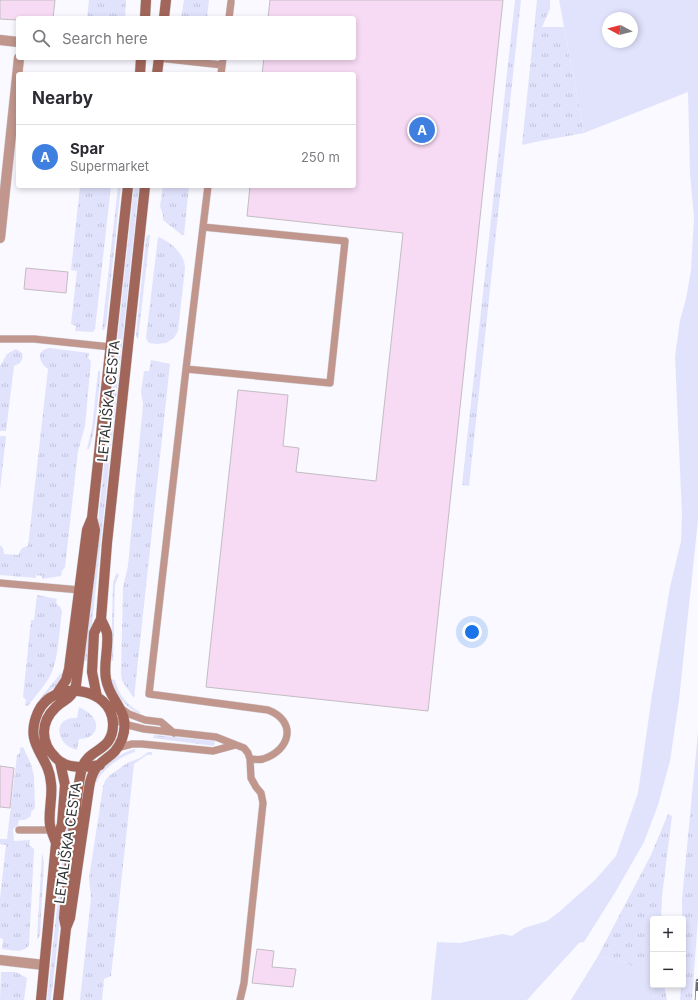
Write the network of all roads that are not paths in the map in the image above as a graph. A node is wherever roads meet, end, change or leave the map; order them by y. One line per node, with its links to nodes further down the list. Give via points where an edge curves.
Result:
1 (146, 0): 4 (main road)
2 (166, 0): 5 (main road)
3 (231, 2): 6 (lane)
4 (145, 16)
5 (164, 16)
6 (229, 16)
7 (0, 40): 8 (street)
8 (16, 42)
9 (20, 60): 14 (street)
10 (142, 60): 15 (main road)
11 (159, 60): 16 (main road)
12 (191, 60): 13 (lane)
13 (223, 62): 17 (lane)
14 (18, 72)
15 (140, 72)
16 (157, 72)
17 (221, 72)
18 (16, 94): 23 (street)
19 (128, 188): 25 (main road, LETALIŠKA CESTA)
20 (145, 188): 30 (main road, LETALIŠKA CESTA)
21 (208, 188): 22 (lane)
22 (203, 227): 26 (lane); 26 (lane, via 345,241 330,383)
23 (0, 238)
24 (0, 339): 25 (lane, via 34,339)
25 (110, 347): 27 (main road, LETALIŠKA CESTA)
26 (186, 369): 40 (lane, via 149,694 275,713 284,721 287,728 288,736 284,744 279,750 262,759)
27 (92, 518): 29 (main road, LETALIŠKA CESTA, via 87,530); 31 (main road, LETALIŠKA CESTA, via 95,530)
28 (0, 583): 29 (lane)
29 (80, 590): 32 (main road, LETALIŠKA CESTA, via 69,668 66,680)
30 (101, 619): 33 (main road, LETALIŠKA CESTA, via 94,632 92,662); 34 (main road, LETALIŠKA CESTA, via 107,633 106,680)
31 (74, 690): 32 (main road); 33 (main road); 41 (main road, LETALIŠKA CESTA, via 70,697 48,716 44,727 47,747)
32 (58, 692): 45 (main road, LETALIŠKA CESTA, via 40,707 33,730 35,746 50,775)
33 (97, 697): 35 (main road, LETALIŠKA CESTA)
34 (122, 709): 36 (main road, LETALIŠKA CESTA); 37 (lane, via 145,720 161,722)
35 (112, 718): 36 (lane); 43 (main road, LETALIŠKA CESTA, via 113,730 107,744 90,756)
36 (124, 724): 37 (lane); 39 (main road, LETALIŠKA CESTA)
37 (174, 733): 38 (lane, via 216,737)
38 (235, 745): 39 (lane, via 213,751 142,744); 40 (lane, via 244,748)
39 (117, 748): 42 (main road, LETALIŠKA CESTA)
40 (250, 759): 52 (lane, via 251,778 261,792 263,803 244,983)
41 (60, 762): 43 (main road, LETALIŠKA CESTA); 46 (main road, LETALIŠKA CESTA, via 64,785 62,824)
42 (100, 765): 43 (main road, LETALIŠKA CESTA); 47 (main road, LETALIŠKA CESTA, via 94,772 88,788 70,918)
43 (83, 767): 47 (main road, LETALIŠKA CESTA, via 65,903)
44 (19, 830): 45 (lane)
45 (52, 830): 46 (main road, LETALIŠKA CESTA)
46 (56, 843): 49 (main road, LETALIŠKA CESTA)
47 (66, 928): 51 (main road, LETALIŠKA CESTA)
48 (0, 960): 49 (street)
49 (44, 965): 50 (main road, LETALIŠKA CESTA)
50 (41, 1000)
51 (58, 1000)
52 (240, 1000)

